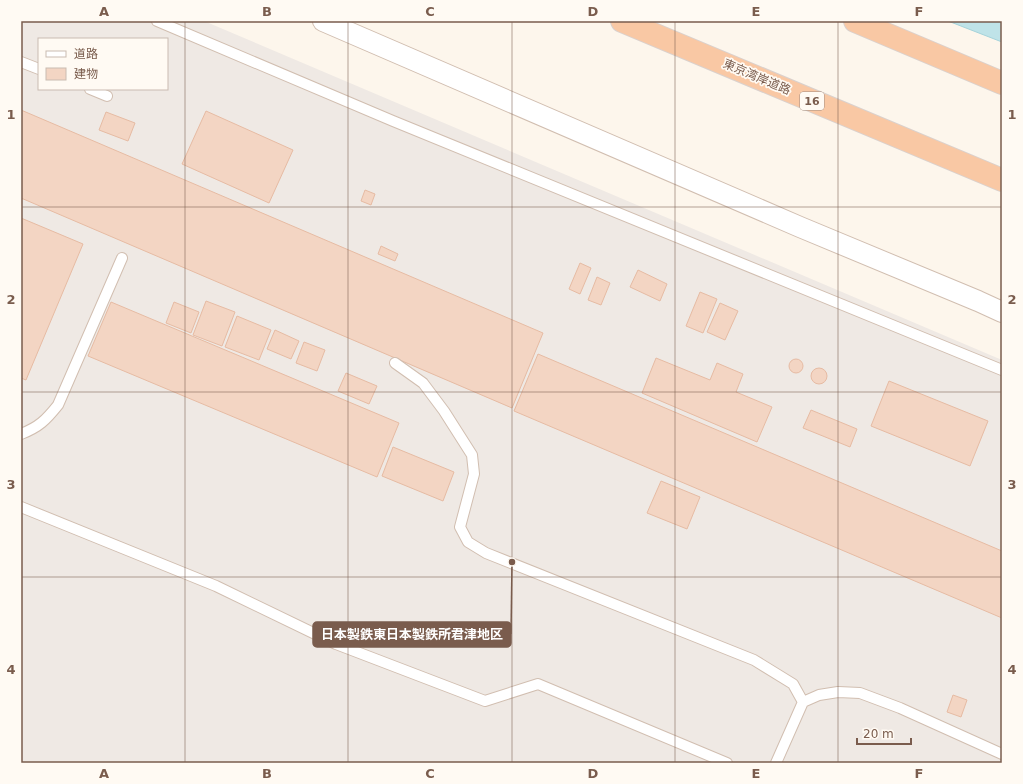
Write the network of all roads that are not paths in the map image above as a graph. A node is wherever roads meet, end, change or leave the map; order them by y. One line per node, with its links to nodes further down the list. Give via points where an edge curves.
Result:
1 (157, 21): 14 (lane, via 393,121)
2 (323, 21): 12 (street)
3 (622, 21): 10 (highway, 東京湾岸道路 / 16)
4 (855, 21): 7 (highway)
5 (21, 62): 6 (lane)
6 (38, 69)
7 (1002, 83)
8 (92, 90): 9 (lane)
9 (107, 96)
10 (1002, 180)
11 (122, 258): 15 (lane, via 58,404 45,421)
12 (1002, 312)
13 (395, 363): 17 (lane, via 423,383 472,455 474,474 460,527 468,542 486,553 754,660 793,684)
14 (1002, 370)
15 (21, 434)
16 (21, 507): 19 (lane, via 216,586 336,644 485,701 538,684)
17 (803, 702): 18 (lane, via 819,695 838,692 860,693 900,708); 20 (lane)
18 (1002, 754)
19 (727, 763)
20 (776, 763)

